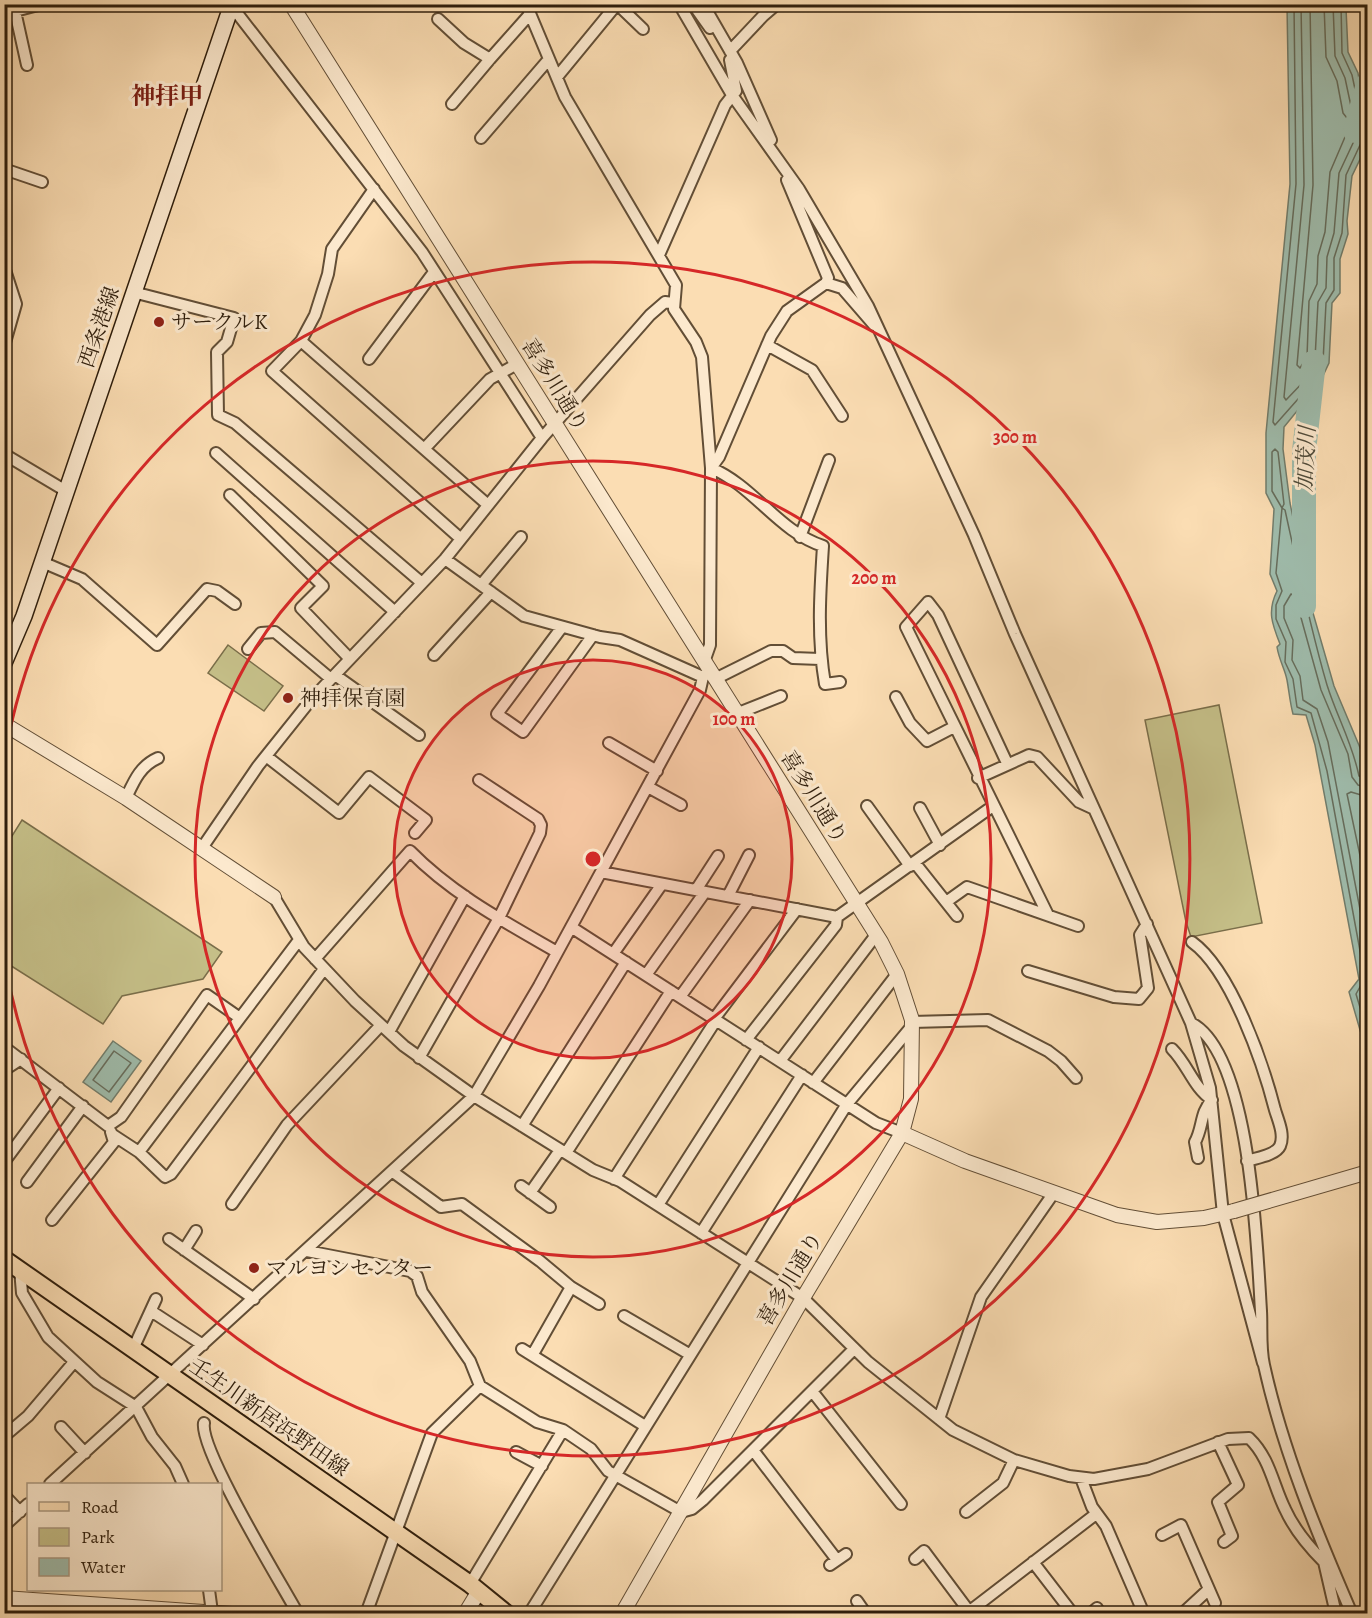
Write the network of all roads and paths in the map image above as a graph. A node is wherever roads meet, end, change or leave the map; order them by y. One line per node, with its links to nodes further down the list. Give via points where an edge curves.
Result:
1 (42, 4): 10 (street)
2 (291, 4): 36 (street, 喜多川通り)
3 (617, 4): 12 (street); 17 (street)
4 (679, 4): 18 (street)
5 (693, 4): 13 (street)
6 (703, 4): 13 (street)
7 (777, 4): 13 (street)
8 (231, 5): 24 (street); 29 (main road, 西条港線)
9 (528, 9): 14 (street); 15 (street)
10 (10, 12): 16 (street)
11 (438, 19): 14 (street, via 464,43)
12 (644, 29)
13 (730, 51): 18 (street, via 736,88); 21 (street)
14 (490, 59): 19 (street)
15 (549, 59): 17 (street); 20 (street)
16 (27, 65)
17 (557, 77): 25 (street, via 602,163)
18 (732, 95): 21 (street); 25 (street)
19 (452, 104)
20 (481, 138)
21 (780, 162): 28 (street, via 826,270); 31 (street, via 838,253)
22 (4, 169): 23 (street)
23 (42, 183)
24 (374, 189): 27 (street); 32 (street, via 333,249 315,315)
25 (659, 255): 30 (street, via 676,285)
26 (4, 267): 34 (street, via 16,304)
27 (434, 272): 35 (street); 37 (street)
28 (826, 283): 31 (street, via 842,288); 33 (street, via 787,311)
29 (133, 292): 46 (main road, 西条港線); 54 (street, via 234,318 226,342 217,352 218,415 235,423)
30 (673, 303): 39 (street, via 665,302 650,315); 45 (street, via 702,357)
31 (879, 329): 88 (street, via 974,534)
32 (301, 341): 41 (street); 51 (street, via 272,371)
33 (767, 345): 38 (street, via 812,370); 45 (street)
34 (4, 346)
35 (369, 358)
36 (517, 364): 37 (street); 39 (street, 喜多川通り)
37 (501, 374): 40 (street); 41 (street, via 490,379)
38 (842, 416)
39 (556, 425): 40 (street); 66 (street, 喜多川通り)
40 (542, 438): 48 (street)
41 (425, 448): 48 (street)
42 (216, 453): 58 (street)
43 (4, 454): 46 (street)
44 (829, 460): 50 (street)
45 (711, 468): 50 (street, via 728,477); 66 (street)
46 (66, 491): 53 (main road, 西条港線)
47 (230, 495): 63 (street, via 323,586 301,608)
48 (488, 505): 51 (street)
49 (520, 537): 55 (street)
50 (800, 537): 64 (street, via 823,546)
51 (461, 539): 52 (street)
52 (445, 559): 54 (street); 55 (street)
53 (42, 562): 57 (street, via 82,579 157,645 207,589); 65 (main road, 西条港線)
54 (422, 583): 58 (street)
55 (481, 585): 56 (street)
56 (491, 592): 59 (street, via 524,616); 62 (street)
57 (235, 604)
58 (394, 612): 63 (street)
59 (562, 627): 60 (street); 60 (street, via 497,714 523,732)
60 (593, 635): 66 (street, via 620,640)
61 (248, 649): 67 (street, via 261,633 275,632)
62 (434, 655)
63 (350, 659): 67 (street)
64 (820, 659): 66 (street, via 793,658 783,651 771,651); 68 (street, via 825,684)
65 (4, 663)
66 (708, 673): 71 (street, 喜多川通り); 79 (street)
67 (333, 677): 74 (street); 76 (street)
68 (840, 682)
69 (781, 696): 71 (street)
70 (896, 697): 73 (street, via 910,723 927,741)
71 (736, 714): 103 (street, 喜多川通り)
72 (4, 724): 83 (street)
73 (954, 727): 78 (street, via 906,627 928,602 939,615); 80 (street)
74 (419, 735)
75 (609, 744): 79 (street)
76 (266, 756): 89 (street, via 339,813 365,774 426,820); 91 (street)
77 (158, 758): 83 (street, via 139,771)
78 (1007, 763): 80 (street); 88 (street, via 1029,755 1037,758 1079,802)
79 (657, 771): 82 (street)
80 (978, 778): 86 (street)
81 (479, 780): 108 (street, via 532,814 541,825)
82 (648, 787): 84 (street); 95 (street)
83 (126, 798): 91 (street)
84 (681, 805)
85 (867, 806): 94 (street)
86 (993, 806): 90 (street); 105 (street)
87 (920, 808): 90 (street)
88 (1092, 808): 109 (street)
89 (416, 833)
90 (940, 845): 94 (street)
91 (202, 848): 99 (street)
92 (749, 855): 98 (street)
93 (718, 856): 97 (street)
94 (912, 865): 102 (street); 103 (street)
95 (601, 872): 96 (street); 111 (street)
96 (662, 884): 97 (street); 116 (street)
97 (700, 891): 98 (street); 122 (street)
98 (728, 896): 101 (street)
99 (274, 897): 113 (street)
100 (465, 897): 108 (street); 117 (street, via 436,878 410,851); 128 (street)
101 (750, 900): 104 (street); 123 (street)
102 (946, 902): 105 (street, via 968,887); 106 (street)
103 (857, 905): 107 (street); 112 (street, 喜多川通り)
104 (797, 909): 107 (street); 125 (street)
105 (1048, 915): 110 (street)
106 (957, 916)
107 (837, 917): 129 (street, via 836,925)
108 (499, 918): 115 (street); 133 (street)
109 (1147, 924): 120 (street, via 1140,935 1148,988 1139,999 1114,997); 126 (street)
110 (1078, 926)
111 (571, 927): 115 (street); 116 (street)
112 (876, 935): 121 (street, 喜多川通り); 135 (street)
113 (299, 940): 117 (street); 124 (street)
114 (1192, 942): 151 (street, via 1211,963 1245,1022 1263,1063 1281,1132 1281,1145 1276,1151)
115 (557, 952): 141 (street)
116 (613, 954): 118 (street)
117 (315, 959): 119 (street)
118 (626, 962): 122 (street); 145 (street)
119 (324, 969): 128 (street); 149 (street, via 171,1174 165,1177)
120 (1028, 971)
121 (897, 974): 127 (street, 喜多川通り); 139 (street)
122 (646, 975): 123 (street)
123 (675, 994): 125 (street); 148 (street)
124 (240, 1018): 146 (street, via 207,995); 149 (street)
125 (715, 1019): 129 (street); 155 (street)
126 (1191, 1023): 142 (street); 151 (street, via 1201,1028 1222,1056 1238,1109)
127 (912, 1024): 138 (street, via 988,1020 1048,1051); 143 (street); 147 (street, 喜多川通り, via 911,1099)
128 (385, 1029): 133 (street); 158 (street, via 287,1125)
129 (746, 1040): 131 (street)
130 (4, 1047): 134 (street)
131 (759, 1047): 135 (street); 159 (street)
132 (1172, 1049): 142 (street)
133 (419, 1058): 141 (street)
134 (21, 1059): 136 (street); 140 (street)
135 (780, 1061): 137 (street)
136 (4, 1070)
137 (802, 1075): 139 (street); 164 (street)
138 (1076, 1078)
139 (813, 1083): 143 (street)
140 (59, 1088): 144 (street); 152 (street)
141 (474, 1096): 145 (street); 153 (street)
142 (1212, 1100): 150 (street, via 1204,1108 1195,1142); 161 (street)
143 (847, 1104): 147 (street, via 876,1123); 169 (street)
144 (83, 1106): 146 (street); 156 (street)
145 (522, 1126): 148 (street)
146 (110, 1130): 149 (street); 162 (street, via 114,1142)
147 (902, 1133): 157 (street); 172 (street, 喜多川通り)
148 (563, 1151): 155 (street); 160 (street, via 525,1189)
149 (139, 1152)
150 (1198, 1158)
151 (1247, 1161): 183 (street, via 1255,1216)
152 (4, 1162)
153 (393, 1172): 167 (street); 171 (street, via 441,1207 462,1204)
154 (1368, 1172): 161 (street, bridge)
155 (614, 1179): 159 (street)
156 (27, 1182)
157 (1053, 1194): 161 (street, via 1117,1215 1157,1222); 188 (street, via 981,1297)
158 (232, 1204)
159 (658, 1205): 164 (street)
160 (550, 1208)
161 (1228, 1213): 183 (street)
162 (52, 1220)
163 (196, 1231): 166 (street)
164 (701, 1233): 169 (street)
165 (169, 1239): 166 (street)
166 (184, 1250): 174 (street)
167 (307, 1251): 174 (street); 185 (street, via 417,1275 422,1292 470,1361)
168 (4, 1259): 170 (main road, 壬生川新居浜野田線)
169 (747, 1262): 172 (street); 181 (street)
170 (20, 1269): 179 (main road, 壬生川新居浜野田線); 182 (street, via 22,1293 34,1315)
171 (571, 1287): 175 (street); 190 (street, via 528,1352)
172 (803, 1298): 180 (street); 207 (street, 喜多川通り)
173 (156, 1299): 176 (street)
174 (254, 1299): 178 (street)
175 (599, 1304)
176 (151, 1311): 178 (street); 179 (street)
177 (624, 1316): 181 (street)
178 (204, 1345): 184 (street)
179 (133, 1349): 184 (main road, 壬生川新居浜野田線)
180 (854, 1349): 186 (street); 188 (street)
181 (689, 1354): 190 (street)
182 (74, 1362): 187 (street); 191 (street, via 28,1416 8,1433)
183 (1263, 1363): 216 (street, via 1294,1471)
184 (170, 1375): 187 (street); 211 (main road, 壬生川新居浜野田線)
185 (480, 1386): 193 (street, via 537,1422); 211 (street, via 432,1433)
186 (812, 1391): 195 (street); 205 (street)
187 (136, 1407): 197 (street); 203 (street, via 152,1437 176,1466)
188 (939, 1419): 198 (street)
189 (204, 1423): 228 (street, via 202,1431 222,1474)
190 (645, 1426): 200 (street)
191 (4, 1428)
192 (61, 1428): 197 (street)
193 (563, 1430): 199 (street); 200 (street, via 591,1449)
194 (1218, 1442): 201 (street, via 1148,1468); 213 (street, via 1238,1485 1218,1502 1232,1536); 216 (street, via 1243,1436 1256,1445 1267,1461 1293,1523)
195 (753, 1450): 207 (street, via 703,1500); 215 (street)
196 (516, 1452): 199 (street)
197 (85, 1453): 202 (street)
198 (1014, 1460): 201 (street); 208 (street, via 1003,1483)
199 (542, 1466): 218 (street)
200 (615, 1475): 207 (street); 232 (street)
201 (1081, 1478): 209 (street)
202 (52, 1483)
203 (182, 1483)
204 (4, 1495): 206 (street)
205 (901, 1504)
206 (24, 1508): 210 (street)
207 (681, 1512): 233 (street, 喜多川通り)
208 (966, 1512)
209 (1096, 1514): 217 (street); 236 (street, via 1106,1526)
210 (4, 1526)
211 (395, 1532): 218 (main road, 壬生川新居浜野田線); 229 (street)
212 (1162, 1535): 219 (street, via 1181,1525)
213 (1224, 1542)
214 (915, 1559): 226 (street, via 924,1551)
215 (837, 1560)
216 (1327, 1561): 238 (street); 239 (street)
217 (1034, 1562): 226 (street); 235 (street)
218 (475, 1587): 230 (street); 231 (main road, 壬生川新居浜野田線)
219 (1208, 1590): 223 (street); 237 (street)
220 (209, 1591): 225 (street)
221 (4, 1598): 224 (street)
222 (857, 1601): 234 (street)
223 (1215, 1603)
224 (58, 1608): 225 (street)
225 (212, 1612): 227 (street)
226 (969, 1613)
227 (232, 1614)
228 (298, 1614)
229 (366, 1614)
230 (465, 1614)
231 (507, 1614)
232 (529, 1614)
233 (622, 1614)
234 (866, 1614)
235 (1073, 1614)
236 (1144, 1614)
237 (1182, 1614)
238 (1336, 1614)
239 (1352, 1614)

